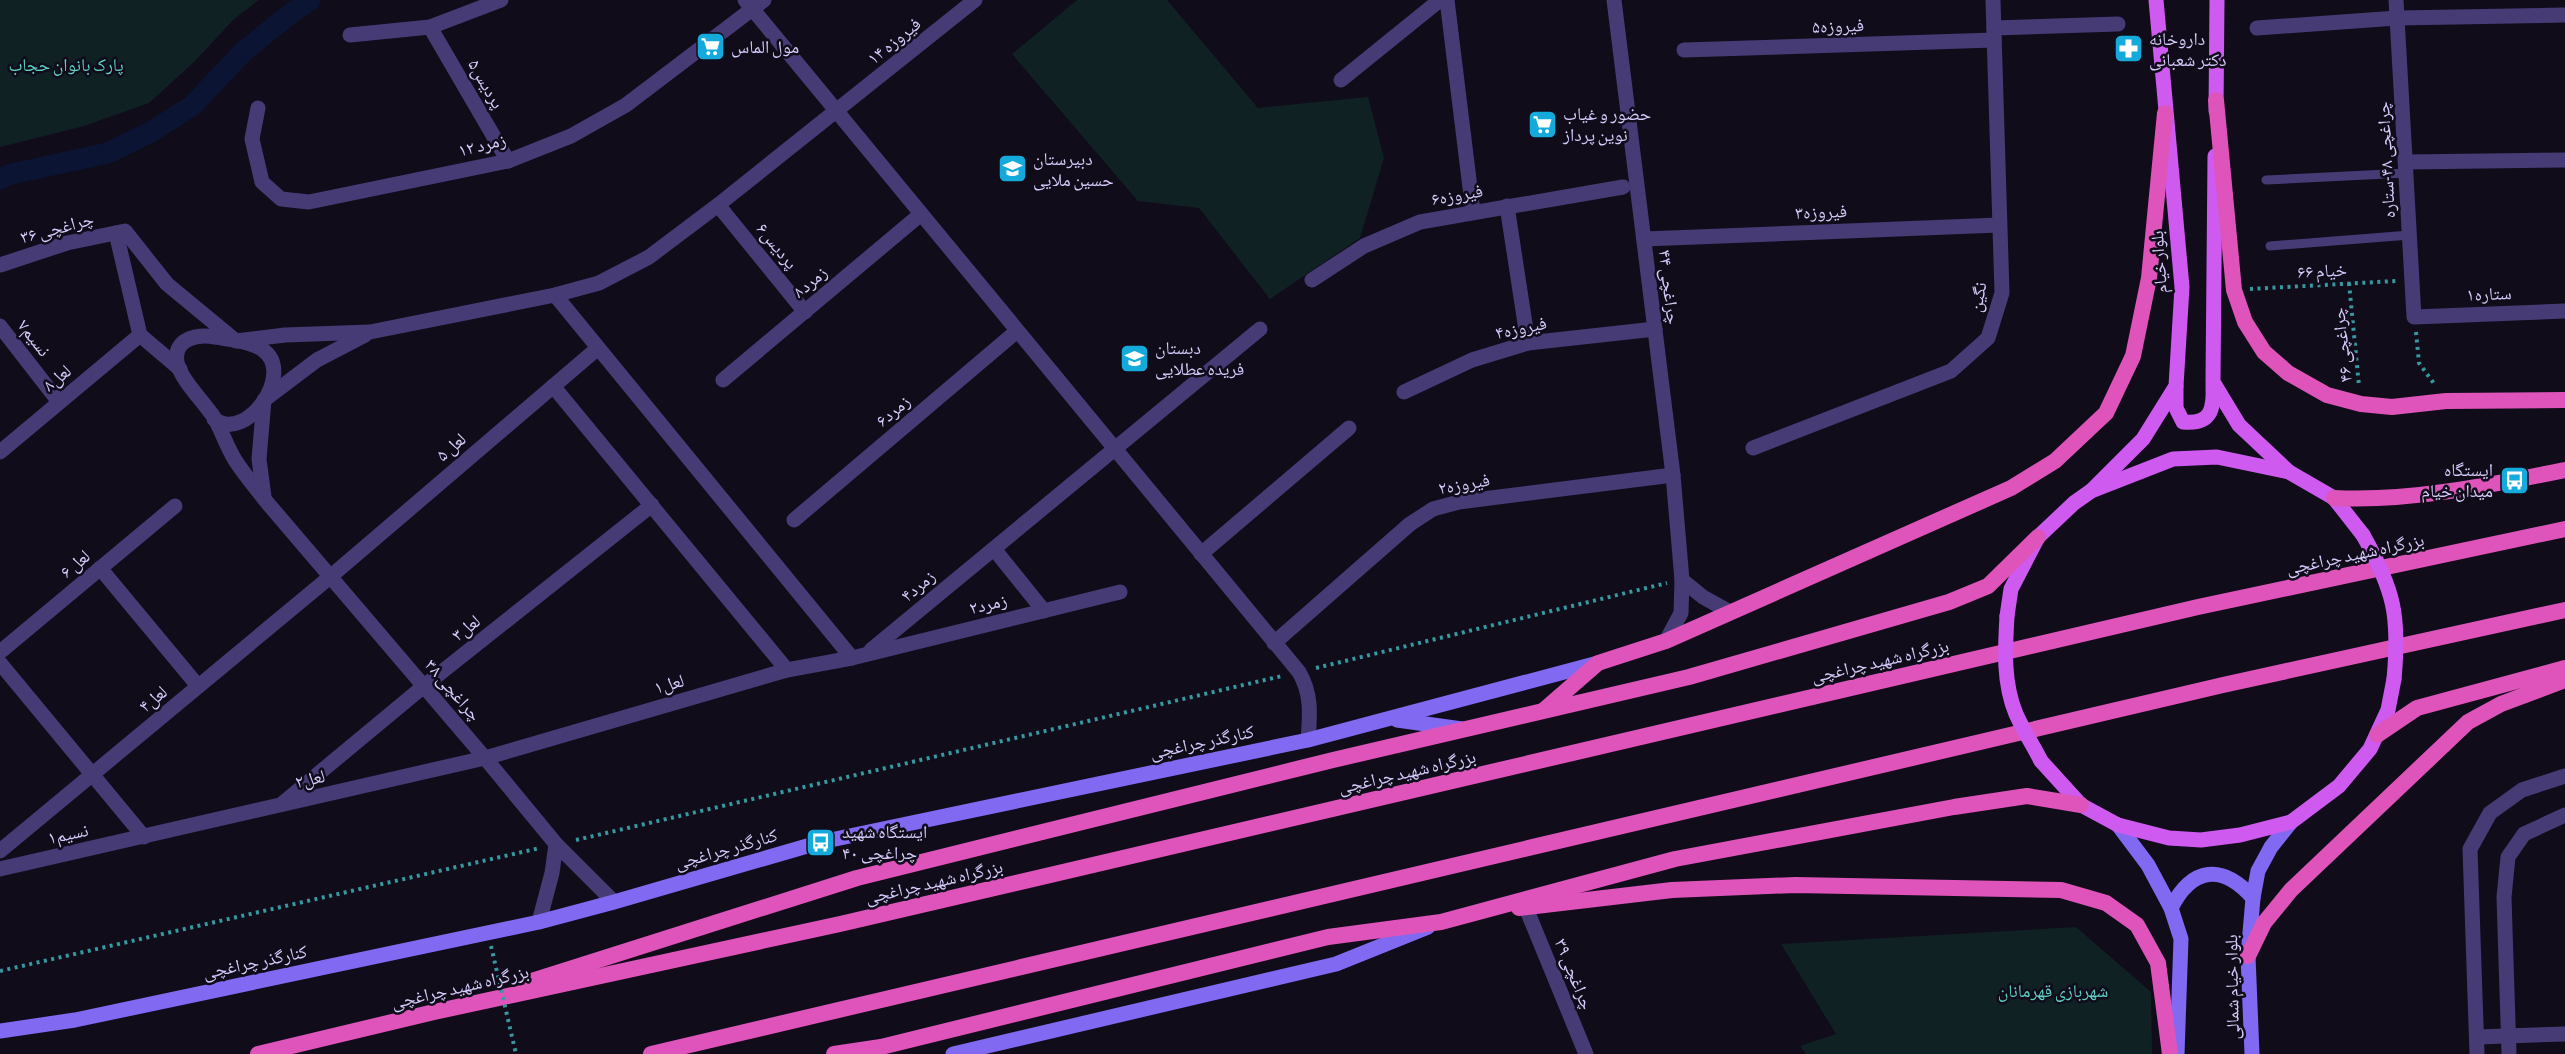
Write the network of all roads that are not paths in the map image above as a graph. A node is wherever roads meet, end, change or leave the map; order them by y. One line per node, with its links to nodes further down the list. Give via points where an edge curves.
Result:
1 (501, 0): 14 (street)
2 (975, 0): 22 (street, فیروزه ۱۴)
3 (1440, 0): 19 (street)
4 (1447, 0): 31 (street)
5 (1614, 0): 36 (street, چراغچی ۴۴)
6 (1993, 0): 16 (street, نگین)
7 (2156, 0): 23 (main road, بلوار خیام)
8 (2217, 0): 20 (main road)
9 (2396, 0): 12 (street, چراغچی ۴۸-ستاره)
10 (754, 3): 22 (street); 25 (street, زمرد ۱۲, via 626,105 571,136)
11 (2565, 15): 12 (street)
12 (2397, 18): 15 (street); 26 (street, چراغچی ۴۸-ستاره)
13 (2118, 24): 16 (street, فیروزه۵)
14 (430, 27): 17 (street); 25 (street, پردیس۵)
15 (2257, 28)
16 (1994, 34): 18 (street, فیروزه۵); 33 (street, نگین)
17 (350, 35)
18 (1684, 50)
19 (1341, 80)
20 (2216, 100): 55 (main road); 60 (highway, via 2234,290 2245,322 2264,352 2288,373 2327,395 2361,404)
21 (258, 108): 25 (street, زمرد ۱۲, via 252,139 262,182 281,199 309,202)
22 (837, 112): 29 (street, فیروزه ۱۴); 32 (street)
23 (2165, 114): 57 (main road, بلوار خیام, via 2182,287); 86 (highway, via 2149,278 2133,356 2106,413 2055,461 2011,488)
24 (2565, 160): 26 (street)
25 (508, 161)
26 (2406, 167): 27 (lane); 35 (street, چراغچی ۴۸-ستاره)
27 (2266, 180)
28 (1623, 186): 30 (street, فیروزه۶)
29 (718, 205): 40 (street, فیروزه ۱۴, via 649,257 599,283); 42 (street, پردیس۶)
30 (1507, 206): 31 (street, فیروزه۶); 51 (street)
31 (1473, 212): 39 (street, فیروزه۶, via 1420,222 1364,246)
32 (921, 214): 42 (street, زمرد۸); 48 (street)
33 (2000, 225): 36 (street, فیروزه۳); 64 (street, نگین, via 2002,293 1988,338 1951,371)
34 (120, 232): 38 (street, چراغچی ۳۶, via 68,243); 49 (street); 50 (street, via 167,284)
35 (2410, 235): 37 (lane); 43 (street, چراغچی ۴۸-ستاره)
36 (1644, 239): 46 (street, چراغچی ۴۴)
37 (2270, 246)
38 (0, 265)
39 (1312, 280)
40 (555, 295): 47 (street, فیروزه ۱۴); 52 (street)
41 (2565, 311): 43 (street, ستاره۱)
42 (805, 312): 54 (street, زمرد۸)
43 (2414, 317)
44 (0, 327): 61 (street, نسیم۷)
45 (1260, 328): 65 (street, زمرد۴)
46 (1655, 329): 51 (street, فیروزه۴); 69 (street, چراغچی ۴۴)
47 (370, 332): 50 (street); 59 (street, via 318,360)
48 (1017, 332): 65 (street); 75 (street, زمرد۶)
49 (140, 335): 53 (street); 61 (street, لعل۸)
50 (236, 341): 53 (street, via 192,337 177,354); 59 (street, via 261,348 273,362 274,382)
51 (1528, 343): 58 (street, فیروزه۴, via 1472,360)
52 (598, 348): 56 (street, لعل ۵); 90 (street)
53 (180, 369): 62 (street)
54 (723, 380)
55 (2213, 382): 57 (main road, via 2214,405 2202,420 2193,423 2183,422 2176,408); 68 (main road, via 2239,425)
56 (553, 386): 74 (street); 81 (street, لعل ۵)
57 (2176, 386): 70 (main road, بلوار خیام, via 2143,439)
58 (1404, 392)
59 (264, 400): 62 (street, via 237,425 225,425); 72 (street, via 259,459)
60 (2565, 400)
61 (59, 402): 66 (street, لعل۸)
62 (214, 419): 72 (street, چراغچی ۳۸, via 234,459)
63 (1349, 428): 79 (street)
64 (1753, 448)
65 (1114, 449): 78 (street, زمرد۴); 79 (street)
66 (0, 452)
67 (2565, 470): 71 (highway, via 2374,500)
68 (2289, 472): 70 (main road, via 2217,457 2173,459); 71 (main road)
69 (1673, 475): 82 (street, چراغچی ۴۴); 88 (street, فیروزه۲, via 1459,502 1433,509 1410,524)
70 (2091, 491): 77 (main road)
71 (2334, 498): 101 (main road, bridge, via 2363,535 2383,570 2391,594 2397,649 2388,710)
72 (265, 500): 81 (street, چراغچی ۳۸)
73 (175, 506): 80 (street, لعل ۶)
74 (652, 506): 94 (street); 97 (street, لعل۳)
75 (794, 520)
76 (2565, 529): 123 (highway, بزرگراه شهید چراغچی, via 2198,607 840,924)
77 (2038, 537): 98 (highway, via 1988,586 1948,602 1689,677); 106 (main road, bridge, via 2012,589 2004,656 2008,686 2016,713 2041,761)
78 (994, 549): 85 (street); 90 (street, زمرد۴)
79 (1201, 554): 88 (street)
80 (100, 568): 89 (street, لعل ۶); 96 (street)
81 (330, 577): 96 (street, لعل۴); 97 (street, چراغچی ۳۸)
82 (1682, 580): 86 (street); 87 (street, چراغچی ۴۴, via 1680,613)
83 (1120, 592): 85 (street, زمرد۲)
84 (2565, 610): 129 (highway, via 2223,685)
85 (1044, 611): 90 (street, زمرد۲)
86 (1730, 612): 87 (highway)
87 (1666, 641): 92 (highway)
88 (1274, 643): 102 (street, via 1306,683 1310,705)
89 (0, 652)
90 (859, 656): 94 (street, لعل۱)
91 (0, 663): 104 (street)
92 (1598, 663): 98 (highway); 99 (main road)
93 (2565, 668): 101 (highway, via 2417,708)
94 (787, 670): 103 (street, لعل۱)
95 (2565, 681): 122 (highway, via 2501,704 2468,722 2291,890 2264,923)
96 (198, 686): 104 (street, لعل۴)
97 (424, 686): 103 (street, چراغچی ۳۸); 107 (street, لعل۳)
98 (1542, 711): 100 (highway)
99 (1388, 719): 100 (main road, کنارگذر چراغچی); 102 (main road, کنارگذر چراغچی)
100 (1464, 729): 123 (highway, via 857,878)
101 (2377, 735): 109 (main road, via 2339,786)
102 (1308, 740): 116 (main road, کنارگذر چراغچی, via 821,842)
103 (485, 758): 107 (street, لعل۲); 112 (street, چراغچی ۳۸)
104 (92, 774): 111 (street); 113 (street, لعل۴)
105 (2565, 776): 126 (street, via 2522,790 2490,813 2470,849)
106 (2081, 805): 110 (main road); 119 (highway, via 2027,796 1954,807 1675,859)
107 (278, 806): 111 (street, لعل۲)
108 (2565, 815): 127 (street, via 2524,834 2508,857 2504,897)
109 (2291, 822): 110 (main road, via 2201,840 2169,838); 115 (main road, بلوار خیام شمالی, via 2258,871)
110 (2118, 825): 118 (main road, via 2148,865)
111 (144, 837): 114 (street, نسیم۱)
112 (556, 844): 116 (street, چراغچی ۳۸); 120 (street)
113 (0, 851)
114 (0, 869)
115 (2253, 898): 118 (main road, via 2239,882 2219,874 2198,877 2181,889); 122 (main road, بلوار خیام شمالی)
116 (614, 902): 120 (main road, کنارگذر چراغچی)
117 (1526, 908): 119 (highway); 132 (street, چراغچی ۳۹); 133 (highway, via 1672,890 1795,885 2061,890 2106,903 2138,924 2158,963)
118 (2171, 908): 134 (main road, via 2181,939)
119 (1479, 911): 121 (highway)
120 (539, 921): 124 (main road, کنارگذر چراغچی, via 75,1020)
121 (1441, 922): 130 (highway, via 1328,937 881,1047); 131 (main road, via 1336,964)
122 (2248, 956): 135 (main road, بلوار خیام شمالی)
123 (434, 1012): 128 (highway, بزرگراه شهید چراغچی)
124 (0, 1031)
125 (2565, 1034): 127 (street)
126 (2477, 1036): 127 (street); 136 (street)
127 (2509, 1036): 137 (street)
128 (258, 1054)
129 (651, 1054)
130 (834, 1054)
131 (953, 1054)
132 (1586, 1054)
133 (2170, 1054)
134 (2177, 1054)
135 (2252, 1054)
136 (2477, 1054)
137 (2509, 1054)

